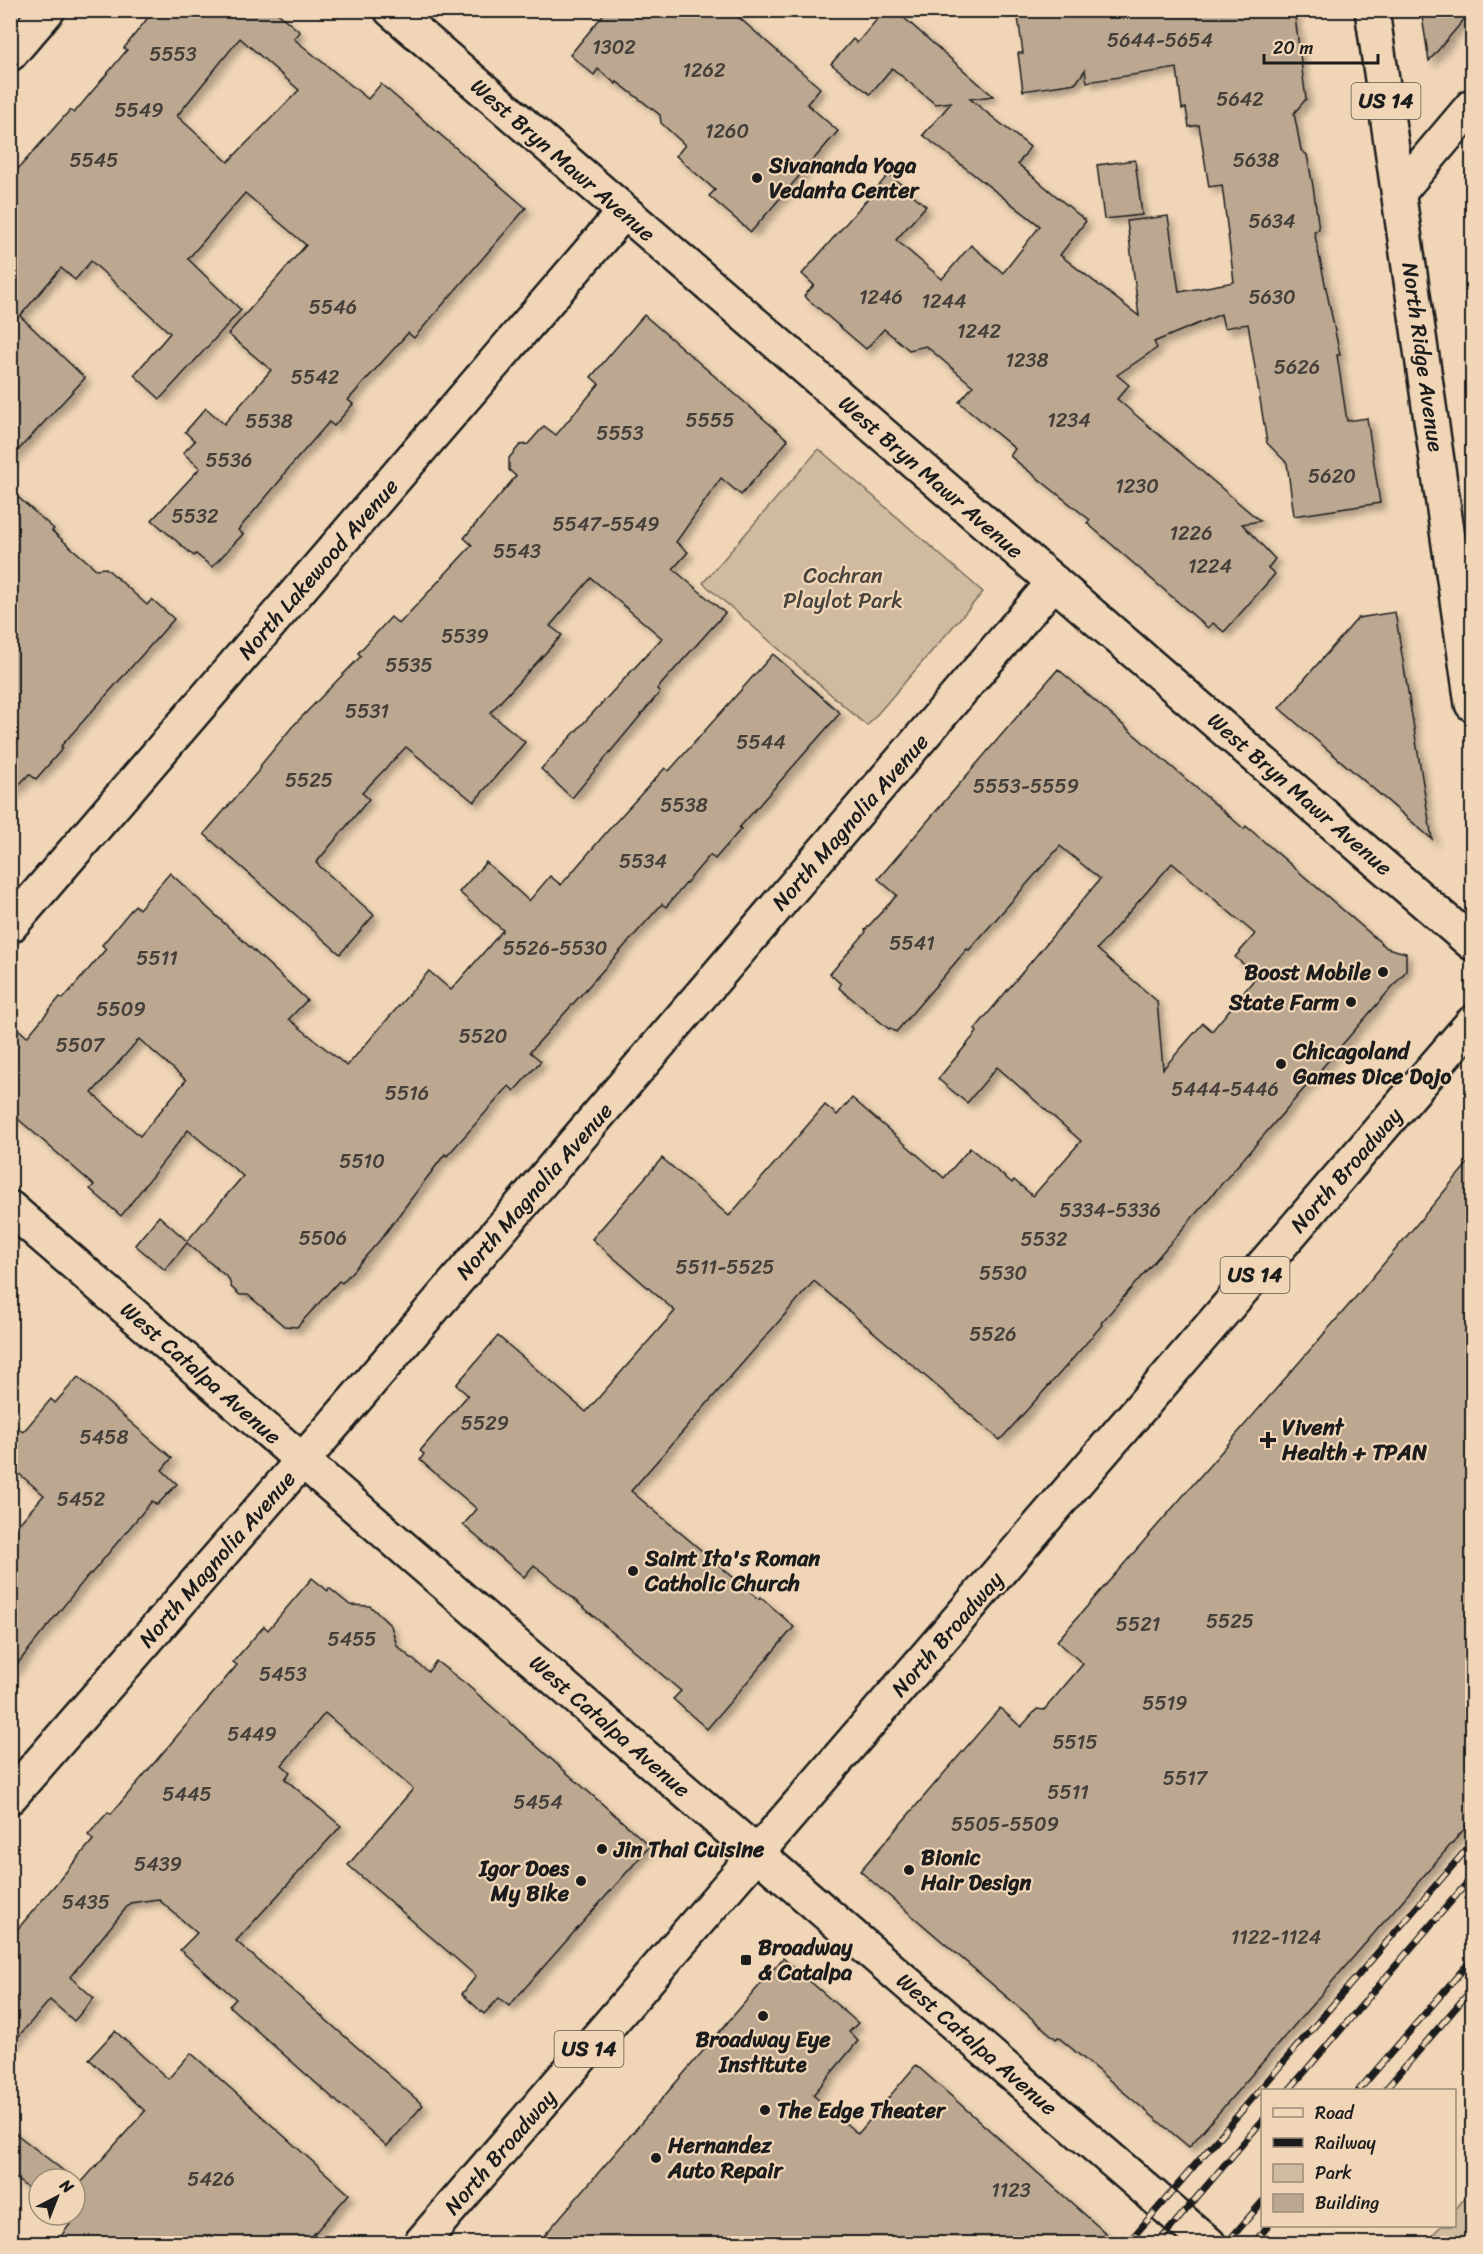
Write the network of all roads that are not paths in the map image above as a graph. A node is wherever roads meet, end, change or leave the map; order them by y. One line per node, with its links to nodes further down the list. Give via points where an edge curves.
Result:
1 (48, 10): 4 (street)
2 (391, 10): 7 (street, West Bryn Mawr Avenue)
3 (1372, 10): 6 (street, North Ridge Avenue / US 14)
4 (10, 54)
5 (1473, 106): 6 (street)
6 (1400, 191): 9 (street, North Ridge Avenue / US 14)
7 (624, 212): 8 (street, West Bryn Mawr Avenue); 10 (street, North Lakewood Avenue)
8 (1054, 582): 11 (street, West Bryn Mawr Avenue); 14 (street, North Magnolia Avenue)
9 (1473, 704)
10 (10, 926)
11 (1473, 943)
12 (1473, 1023): 16 (street, North Broadway / US 14)
13 (10, 1208): 14 (street, West Catalpa Avenue)
14 (302, 1460): 15 (street, North Magnolia Avenue); 16 (street, West Catalpa Avenue)
15 (10, 1797)
16 (758, 1854): 17 (street, North Broadway / US 14); 18 (street, West Catalpa Avenue)
17 (420, 2244)
18 (1209, 2244)

